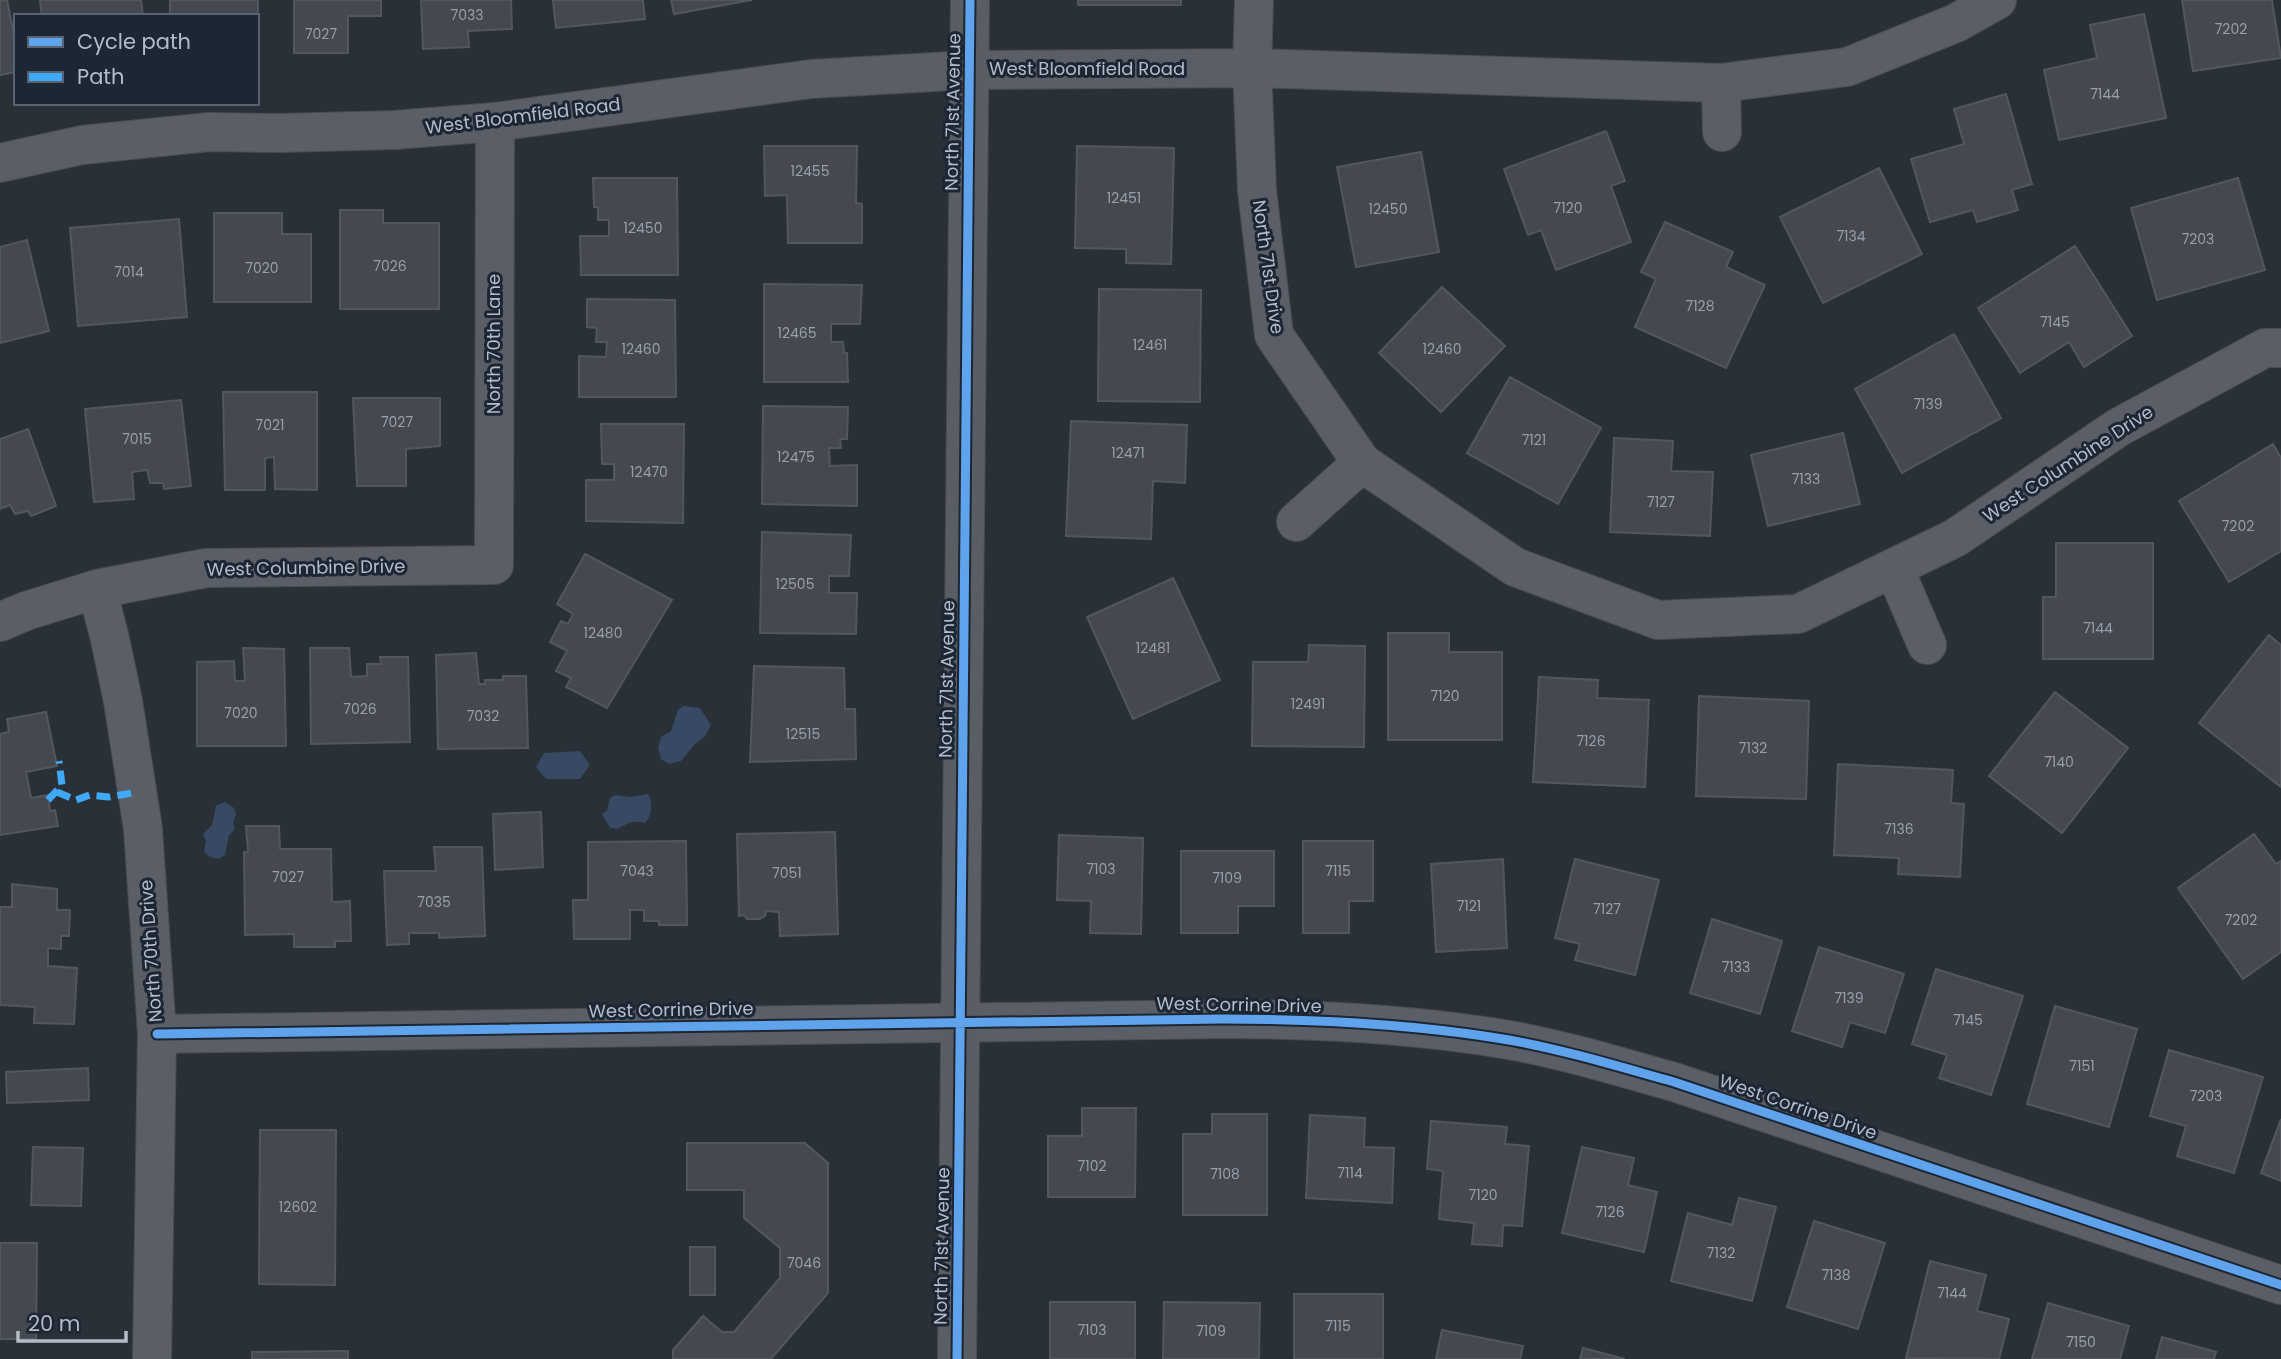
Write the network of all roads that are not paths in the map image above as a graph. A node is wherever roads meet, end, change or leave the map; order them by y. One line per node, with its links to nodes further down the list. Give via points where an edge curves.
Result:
1 (970, 0): 5 (street, North 71st Avenue)
2 (1254, 0): 4 (street, North 71st Drive)
3 (1997, 0): 6 (street, West Bloomfield Road, via 1956,23 1847,67)
4 (1252, 68): 5 (street, West Bloomfield Road); 6 (street, West Bloomfield Road); 11 (street, North 71st Drive, via 1257,190 1274,335)
5 (969, 70): 7 (street, West Bloomfield Road, via 811,79); 18 (street, North 71st Avenue)
6 (1721, 83): 8 (street)
7 (495, 122): 9 (street, West Bloomfield Road, via 394,130 209,132 82,145); 13 (street, North 70th Lane)
8 (1722, 132)
9 (0, 163)
10 (2281, 348): 14 (street, West Columbine Drive, via 2264,348 2119,427 1955,538)
11 (1362, 463): 12 (street); 14 (street, West Columbine Drive, via 1515,567 1658,620 1798,614)
12 (1296, 522)
13 (494, 565): 15 (street, West Columbine Drive, via 206,568)
14 (1894, 568): 17 (street)
15 (97, 589): 16 (street, West Columbine Drive); 19 (street, North 70th Drive, via 124,701 143,829)
16 (0, 622)
17 (1927, 645)
18 (960, 1021): 19 (street, West Corrine Drive); 20 (street, West Corrine Drive, via 1295,1019 1509,1040 1674,1082); 22 (street, North 71st Avenue)
19 (157, 1034): 21 (street, North 70th Drive)
20 (2281, 1285)
21 (152, 1359)
22 (957, 1359)

